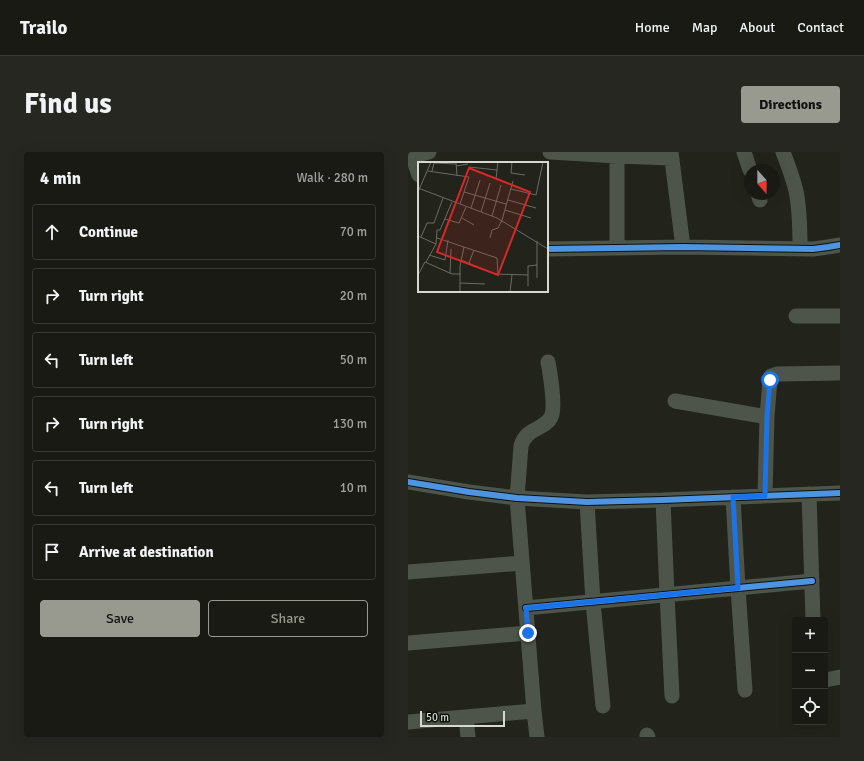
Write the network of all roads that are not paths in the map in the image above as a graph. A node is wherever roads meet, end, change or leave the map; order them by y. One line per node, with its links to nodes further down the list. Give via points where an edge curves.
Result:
1 (429, 152): 7 (street)
2 (550, 152): 6 (street)
3 (744, 152): 8 (street)
4 (783, 152): 13 (street, via 797,192)
5 (672, 155): 6 (street); 12 (street)
6 (617, 156): 11 (street)
7 (410, 157): 9 (street)
8 (748, 164)
9 (418, 173)
10 (840, 245): 13 (street)
11 (617, 248): 12 (street); 14 (street)
12 (683, 248): 13 (street)
13 (800, 248)
14 (548, 249)
15 (796, 316): 16 (street)
16 (840, 316)
17 (548, 362): 26 (street, via 552,417 522,441)
18 (840, 373): 20 (street, via 772,376)
19 (674, 401): 20 (street)
20 (767, 417): 24 (street)
21 (408, 482): 26 (street)
22 (840, 493): 23 (street)
23 (809, 494): 24 (street); 31 (street)
24 (765, 496): 25 (street)
25 (733, 497): 27 (street); 32 (street)
26 (517, 498): 28 (street); 29 (street)
27 (663, 500): 28 (street); 33 (street)
28 (588, 502): 34 (street)
29 (522, 563): 30 (street); 35 (street)
30 (408, 572)
31 (812, 582): 32 (street); 36 (street)
32 (738, 588): 33 (street); 41 (street)
33 (667, 594): 34 (street); 42 (street)
34 (593, 602): 35 (street); 43 (street)
35 (526, 608): 37 (street)
36 (813, 617)
37 (528, 633): 38 (street); 44 (street)
38 (408, 643)
39 (840, 677): 40 (street)
40 (828, 679)
41 (745, 690)
42 (672, 696)
43 (603, 706)
44 (534, 711): 45 (street); 48 (street)
45 (466, 718): 46 (street); 47 (street)
46 (408, 722)
47 (468, 737)
48 (537, 737)

